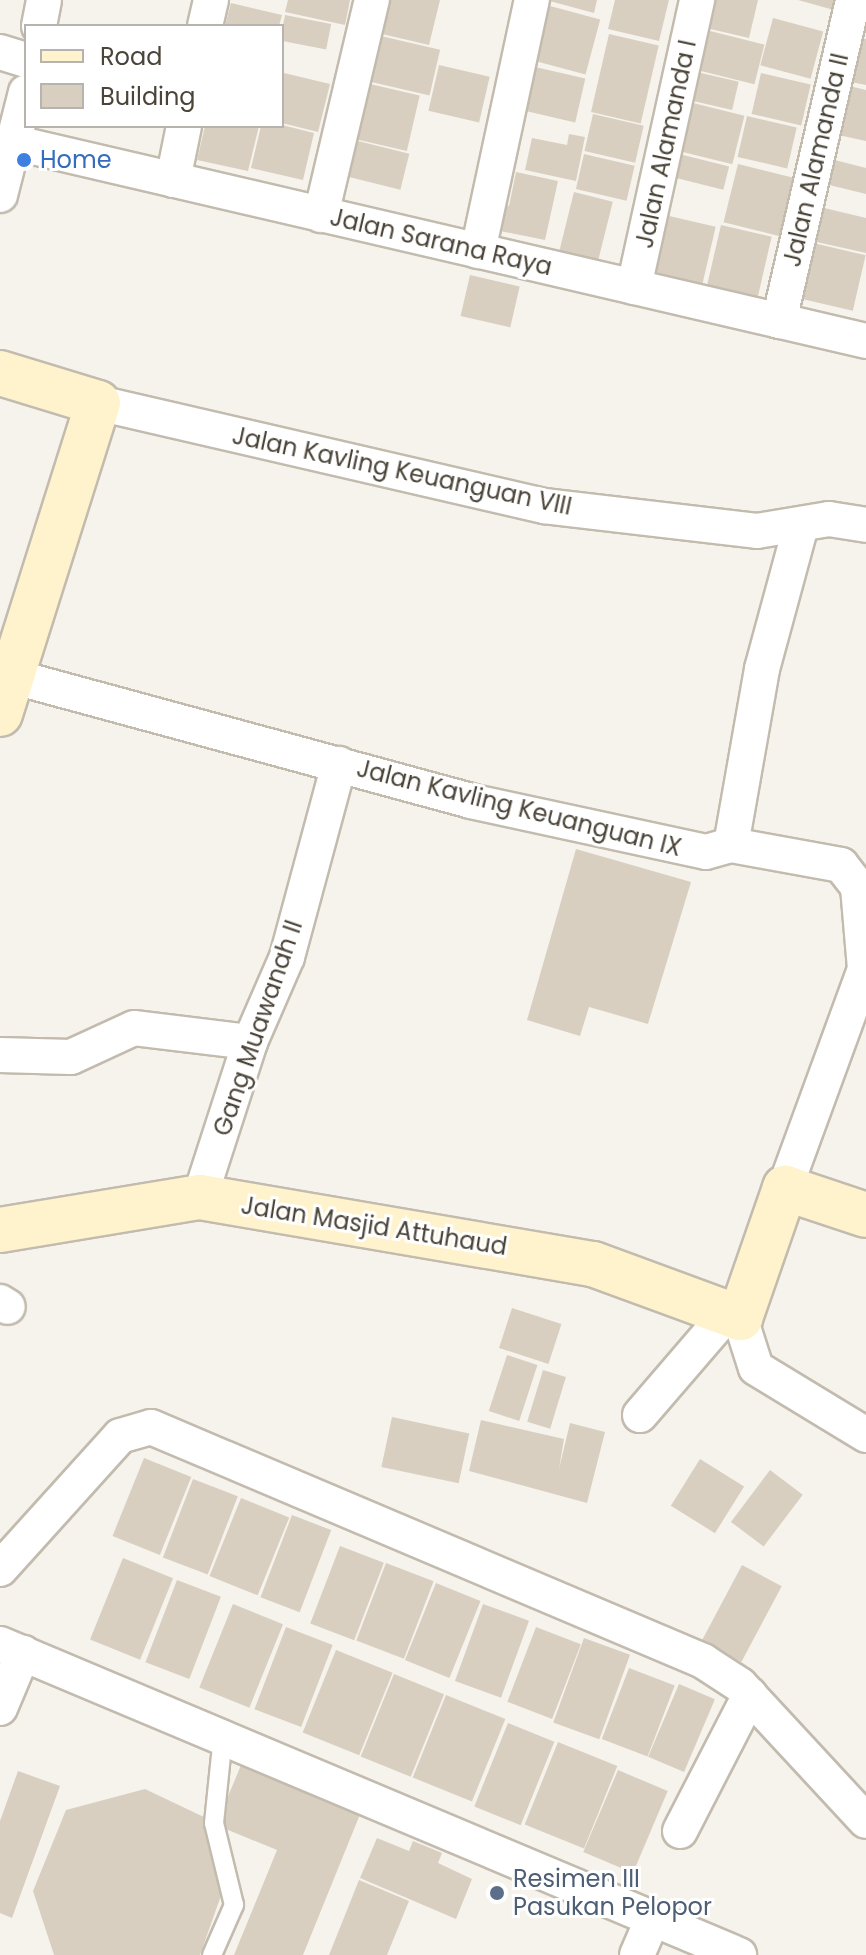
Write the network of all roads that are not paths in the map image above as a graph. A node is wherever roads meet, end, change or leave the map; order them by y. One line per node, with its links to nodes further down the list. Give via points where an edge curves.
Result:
1 (44, 0): 7 (street)
2 (211, 0): 8 (street)
3 (372, 0): 16 (street)
4 (532, 0): 17 (street)
5 (697, 0): 18 (street, Jalan Alamanda I)
6 (853, 0): 19 (street, Jalan Alamanda II)
7 (39, 24)
8 (205, 24)
9 (0, 52): 10 (street)
10 (24, 59)
11 (24, 102): 13 (street)
12 (184, 128): 14 (street)
13 (16, 143): 14 (street, Jalan Sarana Raya); 15 (street)
14 (173, 180): 16 (street, Jalan Sarana Raya)
15 (0, 195)
16 (321, 215): 17 (street, Jalan Sarana Raya)
17 (478, 251): 18 (street, Jalan Sarana Raya)
18 (634, 287): 19 (street, Jalan Sarana Raya)
19 (779, 321): 20 (street, Jalan Sarana Raya)
20 (866, 341)
21 (0, 373): 22 (street)
22 (98, 403): 24 (street, Jalan Kavling Keuanguan VIII, via 544,506 757,531); 25 (street)
23 (866, 525): 24 (street, Jalan Kavling Keuanguan VIII, via 829,519)
24 (800, 529): 27 (street, via 762,669)
25 (4, 688): 26 (street, Jalan Kavling Keuanguan IX)
26 (339, 764): 27 (street, Jalan Kavling Keuanguan IX, via 706,852); 29 (street, Gang Muawanah II, via 287,957)
27 (731, 845): 28 (street, Jalan Kavling Keuanguan IX, via 841,865 852,874)
28 (866, 969): 31 (street, Jalan Kavling Keuanguan IX)
29 (250, 1042): 30 (street, via 134,1028 71,1057); 32 (street, Gang Muawanah II)
30 (0, 1055)
31 (785, 1188): 33 (street); 35 (street, Jalan Kavling Keuanguan IX)
32 (200, 1197): 34 (street, Jalan Masjid Attuhaud); 35 (street, Jalan Masjid Attuhaud, via 593,1264)
33 (866, 1215)
34 (0, 1230)
35 (734, 1316): 36 (street); 37 (street, via 756,1368)
36 (640, 1415)
37 (866, 1435)
38 (0, 1569): 40 (street, via 120,1436 151,1427 703,1661)
39 (12, 1648): 41 (street); 42 (street)
40 (750, 1695): 43 (street); 44 (street)
41 (0, 1708)
42 (223, 1736): 45 (street); 46 (lane, via 214,1823 234,1905)
43 (866, 1821)
44 (680, 1831)
45 (653, 1918): 47 (street); 48 (street)
46 (212, 1955)
47 (637, 1955)
48 (739, 1955)

